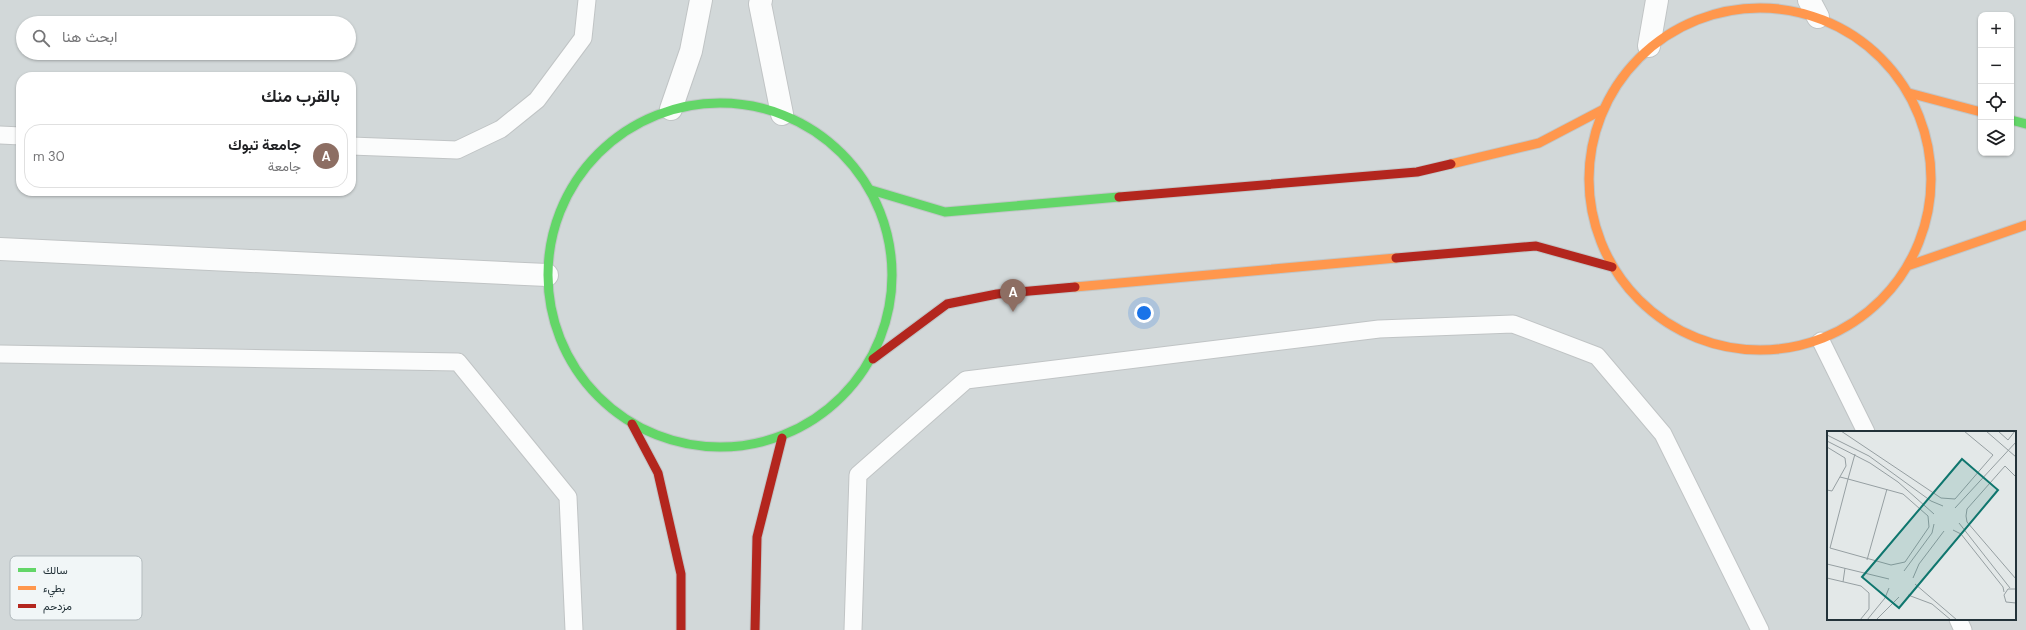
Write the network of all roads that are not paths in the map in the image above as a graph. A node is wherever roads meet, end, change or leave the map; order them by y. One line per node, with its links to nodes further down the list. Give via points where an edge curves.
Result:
1 (587, 0): 16 (lane, via 583,38 538,100 501,129 457,150)
2 (700, 0): 8 (street, via 691,51)
3 (761, 0): 11 (street)
4 (1657, 0): 6 (street)
5 (1814, 8): 6 (street, via 1759,6 1700,17); 7 (street, via 1875,52)
6 (1649, 46): 9 (street, via 1621,76)
7 (1909, 93): 10 (street); 20 (street, via 1930,149 1930,209)
8 (671, 109): 11 (street, via 727,102); 22 (street, via 621,132 581,171 556,220)
9 (1602, 110): 17 (street, via 1539,143 1418,172 945,212); 21 (street, via 1588,190 1596,230)
10 (1978, 111)
11 (782, 114): 17 (street, via 833,144)
12 (2014, 121): 13 (street)
13 (2026, 124)
14 (0, 135): 15 (lane)
15 (16, 136)
16 (356, 146)
17 (871, 190): 25 (street, via 890,245 891,303)
18 (2026, 225): 20 (street)
19 (0, 250): 22 (street)
20 (1910, 265): 23 (street, via 1872,311)
21 (1612, 267): 23 (street, via 1652,312 1703,342 1762,351); 25 (street, via 1536,246 997,294 947,304)
22 (547, 275): 26 (street, via 557,333 586,385)
23 (1821, 341): 27 (lane)
24 (0, 354): 30 (lane, via 458,362 568,497)
25 (873, 359): 28 (street, via 849,392 818,419)
26 (632, 424): 28 (street, via 680,444 731,448); 31 (street, via 658,473 681,574)
27 (1866, 431)
28 (782, 438): 32 (street, via 757,537)
29 (1958, 620): 35 (lane)
30 (574, 630)
31 (681, 630)
32 (755, 630)
33 (853, 630): 34 (lane, via 858,475 966,380 1379,329 1513,324 1597,356 1663,434)
34 (1760, 630)
35 (1963, 630)

